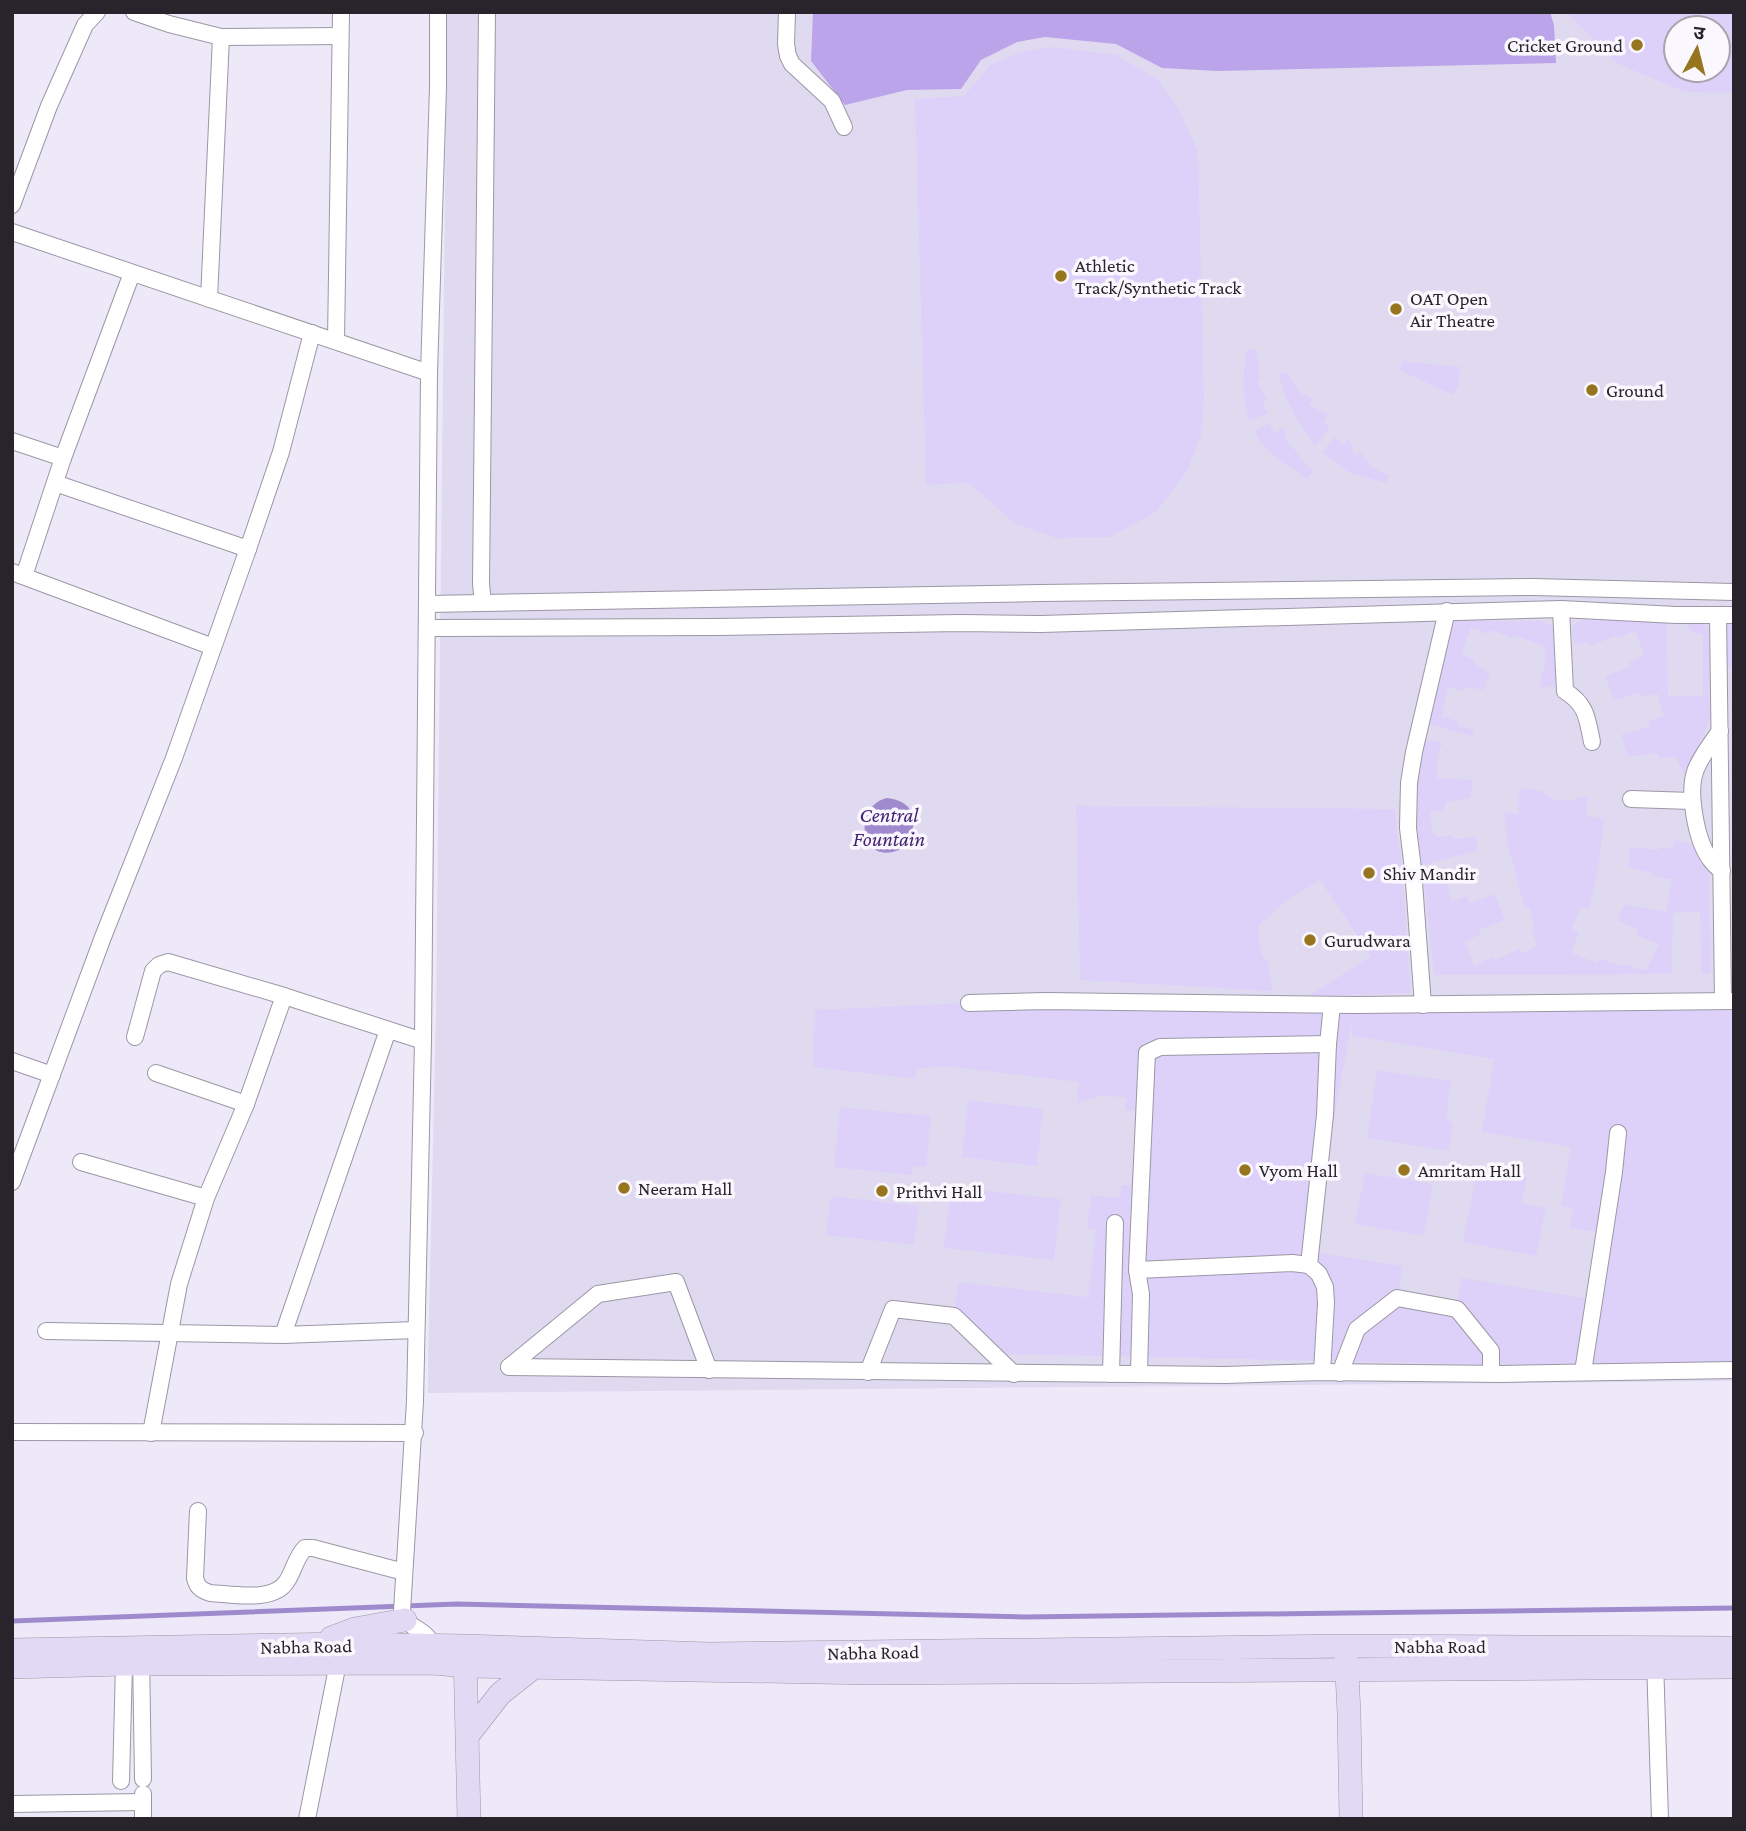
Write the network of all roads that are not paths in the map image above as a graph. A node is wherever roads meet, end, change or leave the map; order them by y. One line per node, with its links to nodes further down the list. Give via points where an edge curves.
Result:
1 (97, 12): 10 (street, via 85,25 48,106)
2 (134, 12): 8 (street)
3 (341, 12): 7 (street)
4 (438, 12): 16 (street)
5 (487, 12): 25 (street)
6 (787, 12): 9 (street, via 788,56 832,101)
7 (340, 36): 8 (street); 15 (street)
8 (222, 37): 13 (street)
9 (844, 127)
10 (12, 205)
11 (12, 232): 12 (street)
12 (132, 273): 13 (street); 18 (street)
13 (209, 299): 14 (street)
14 (312, 333): 15 (street); 20 (street, via 281,452)
15 (336, 341): 16 (street)
16 (429, 373): 26 (street)
17 (12, 441): 18 (street)
18 (63, 458): 19 (street)
19 (55, 483): 20 (street); 21 (street)
20 (248, 549): 33 (street)
21 (18, 574): 33 (street)
22 (1410, 589): 23 (street); 24 (street); 29 (street)
23 (1734, 592)
24 (859, 597): 25 (street); 31 (street)
25 (483, 603): 26 (street)
26 (427, 604): 32 (street)
27 (1561, 610): 28 (street); 30 (street); 35 (street, via 1565,691 1586,712)
28 (1447, 611): 29 (street); 43 (street, via 1409,783 1408,828)
29 (1408, 613): 31 (street, via 1041,624)
30 (1726, 615): 34 (street)
31 (860, 624): 32 (street)
32 (427, 628): 46 (street)
33 (213, 647): 50 (street)
34 (1720, 731): 37 (street, via 1695,770); 38 (street)
35 (1592, 742)
36 (1631, 799): 37 (street)
37 (1692, 801): 38 (street, via 1709,858)
38 (1722, 871): 40 (street)
39 (284, 996): 44 (street); 45 (street, via 168,962 153,971); 51 (street)
40 (1728, 1001): 43 (street)
41 (969, 1003): 42 (street)
42 (1332, 1005): 43 (street); 47 (street)
43 (1423, 1005)
44 (388, 1030): 46 (street); 62 (street)
45 (135, 1037)
46 (423, 1041): 59 (street)
47 (1328, 1044): 57 (street); 58 (street, via 1160,1046 1147,1053)
48 (12, 1061): 50 (street)
49 (156, 1073): 51 (street)
50 (52, 1075): 54 (street)
51 (246, 1104): 55 (street)
52 (1618, 1133): 66 (street)
53 (81, 1162): 55 (street)
54 (13, 1177)
55 (206, 1198): 61 (street)
56 (1115, 1223): 72 (street)
57 (1309, 1265): 58 (street); 68 (street, via 1325,1287)
58 (1137, 1270): 67 (street, via 1141,1294)
59 (416, 1330): 62 (street); 75 (street)
60 (46, 1331): 61 (street)
61 (169, 1333): 62 (street); 74 (street)
62 (284, 1335)
63 (709, 1370): 63 (street, via 696,1370 509,1367 598,1294 676,1282); 65 (street)
64 (1734, 1370): 66 (street)
65 (868, 1372): 71 (street); 71 (street, via 893,1309 954,1317)
66 (1583, 1372): 70 (street)
67 (1139, 1373): 68 (street); 72 (street)
68 (1322, 1373): 69 (street)
69 (1340, 1373): 70 (street); 70 (street, via 1357,1329 1397,1298 1457,1309 1491,1351)
70 (1491, 1373)
71 (1014, 1374): 72 (street)
72 (1111, 1374)
73 (12, 1432): 74 (street)
74 (151, 1433): 75 (street)
75 (415, 1433): 77 (street)
76 (198, 1511): 77 (street, via 195,1578 202,1590 210,1593 275,1593 286,1584 305,1548)
77 (404, 1572): 78 (street)
78 (404, 1611): 79 (main road); 83 (street, via 413,1628 430,1640)
79 (319, 1645): 83 (main road, Nabha Road); 84 (main road, Nabha Road)
80 (1346, 1646): 86 (main road, Nabha Road); 88 (main road, Nabha Road); 92 (main road)
81 (1734, 1648): 86 (main road, Nabha Road)
82 (12, 1650): 84 (main road, Nabha Road)
83 (432, 1655): 85 (main road, Nabha Road); 87 (main road, Nabha Road)
84 (132, 1656): 87 (main road, Nabha Road); 89 (main road, Nabha Road); 94 (street); 95 (street)
85 (465, 1656): 88 (main road, Nabha Road, via 710,1654); 90 (main road, Nabha Road); 93 (main road)
86 (1655, 1658): 91 (main road, Nabha Road); 92 (main road, Nabha Road); 101 (street)
87 (338, 1663): 98 (street)
88 (825, 1663): 90 (main road, Nabha Road); 92 (main road, Nabha Road)
89 (12, 1667)
90 (534, 1667): 93 (main road, via 500,1694)
91 (1734, 1667)
92 (1348, 1669): 100 (main road)
93 (468, 1735): 99 (main road)
94 (143, 1792): 95 (street); 97 (street)
95 (122, 1799): 96 (street)
96 (12, 1804)
97 (143, 1819)
98 (307, 1819)
99 (468, 1819)
100 (1351, 1819)
101 (1660, 1819)

